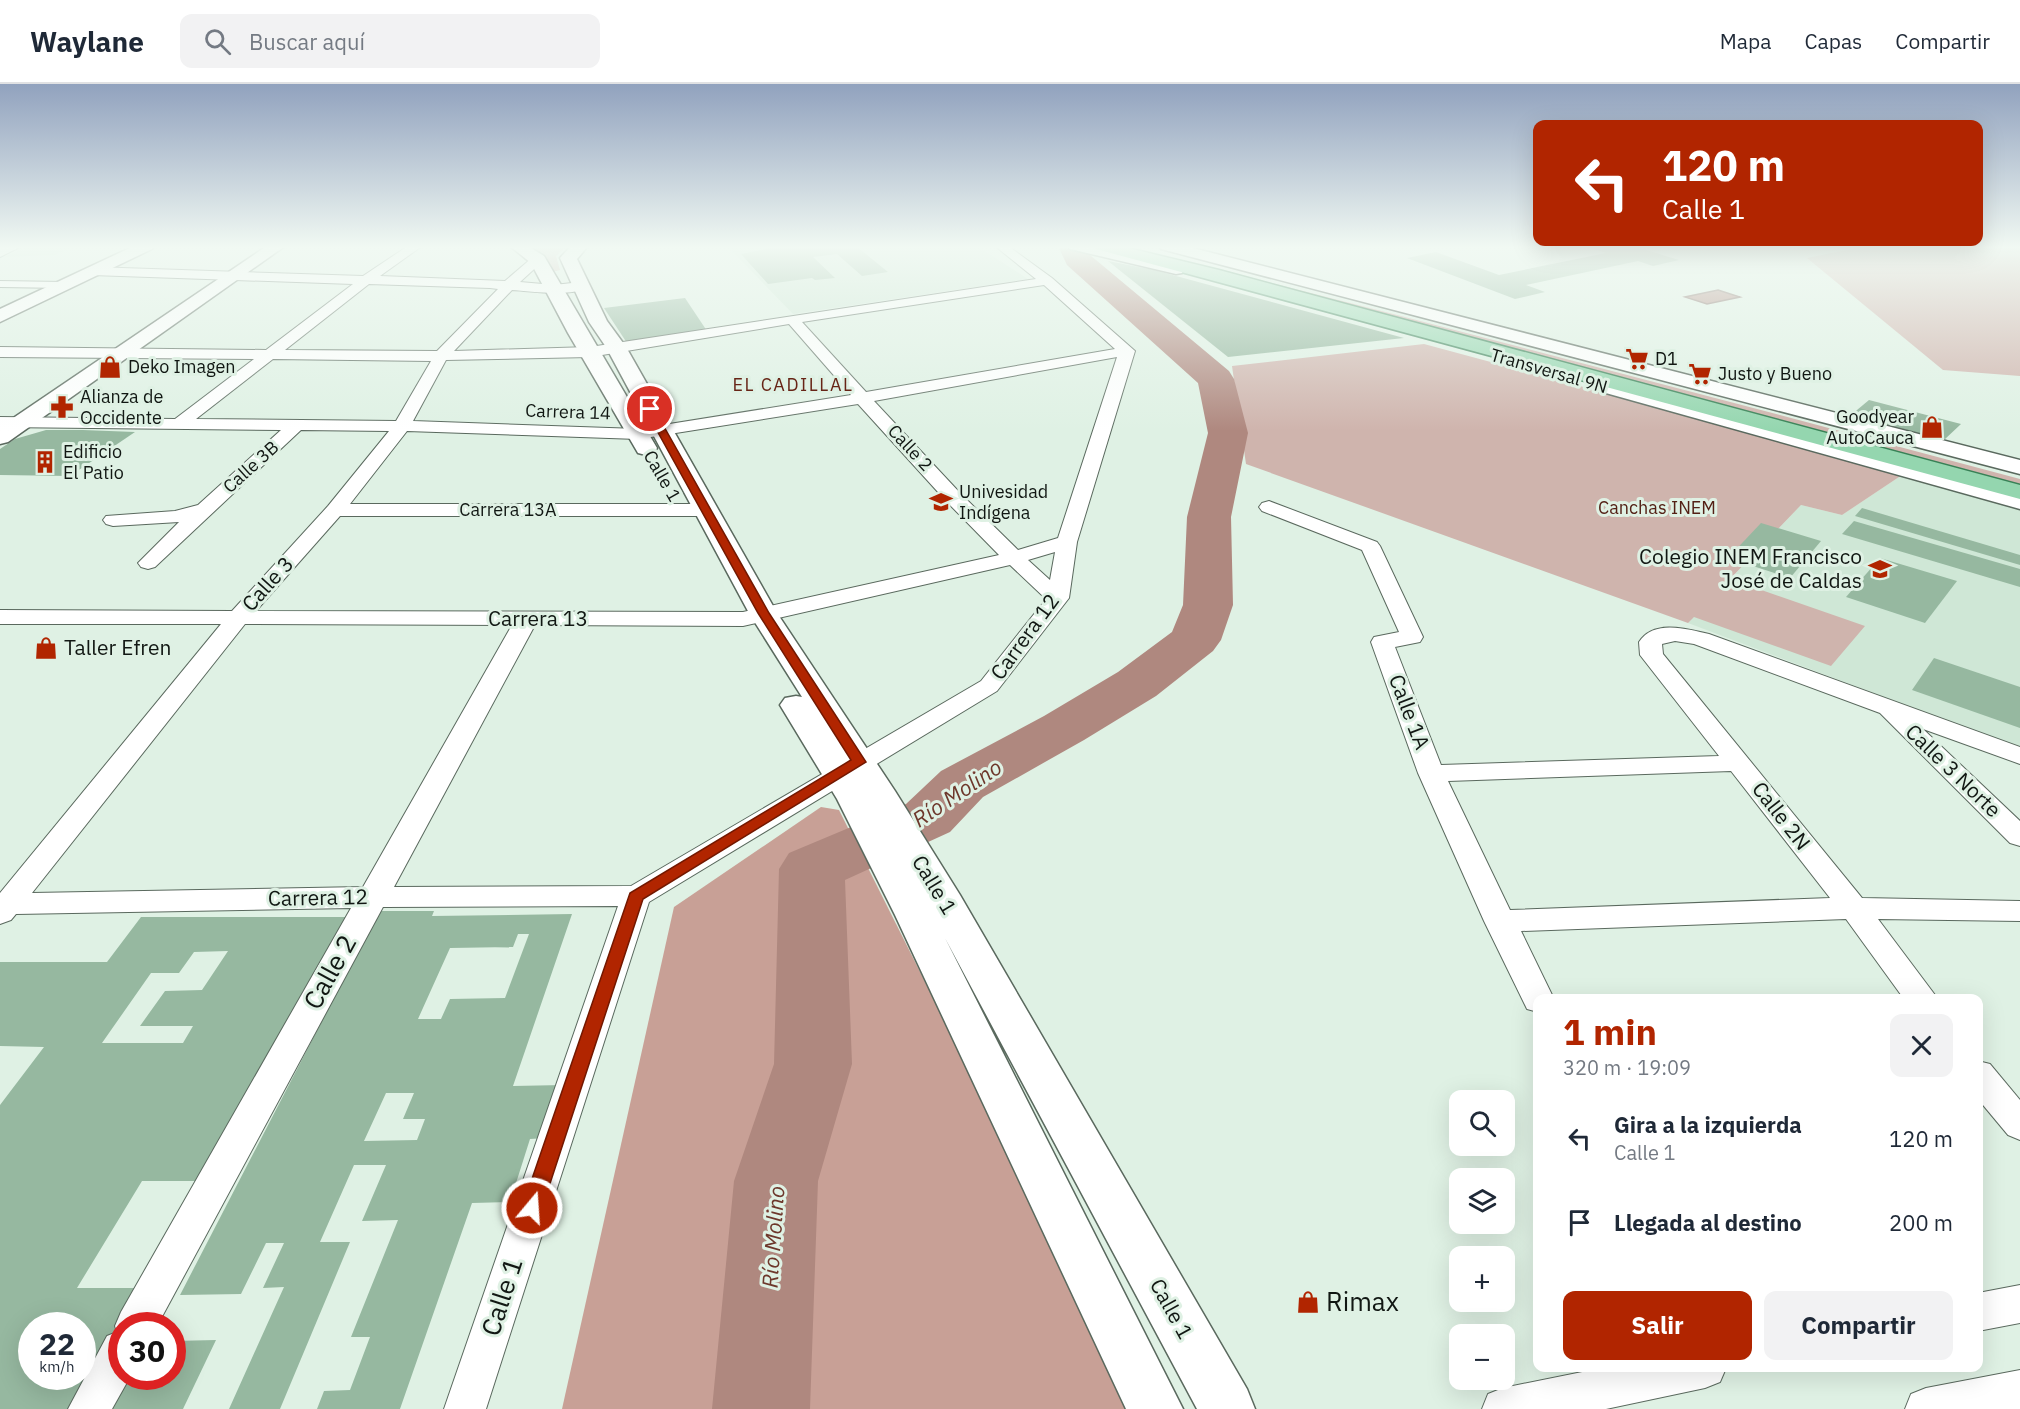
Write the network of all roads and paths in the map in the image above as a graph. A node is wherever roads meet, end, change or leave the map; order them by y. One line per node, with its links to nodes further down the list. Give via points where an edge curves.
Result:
1 (17, 308): 13 (main road)
2 (186, 308): 19 (main road)
3 (330, 308): 20 (street)
4 (487, 308): 21 (street, Calle 3)
5 (565, 308): 18 (main road, Calle 1)
6 (591, 308): 15 (main road, Calle 1)
7 (867, 308): 14 (street)
8 (1078, 308): 16 (street)
9 (1323, 308): 33 (main road, Transversal 9N)
10 (1337, 308): 32 (main road, Transversal 9N)
11 (1391, 308): 31 (main road, Transversal 9N)
12 (1406, 308): 30 (main road)
13 (0, 316)
14 (792, 319): 15 (street); 22 (street, Calle 2)
15 (616, 347): 18 (street); 28 (main road, Calle 1)
16 (1127, 351): 22 (street, Carrera 14); 39 (street, Carrera 12)
17 (0, 352): 19 (street)
18 (590, 352): 21 (street); 28 (main road, Calle 1)
19 (120, 353): 20 (street); 24 (main road)
20 (271, 353): 21 (street); 25 (street)
21 (441, 356): 27 (street, Calle 3)
22 (863, 398): 28 (street, Carrera 14); 40 (street, Calle 2)
23 (0, 422): 24 (street, Carrera 14)
24 (21, 422): 25 (street, Carrera 14); 29 (main road)
25 (178, 424): 26 (street, Carrera 14)
26 (297, 425): 27 (street, Carrera 14); 35 (street, Calle 3B)
27 (402, 426): 28 (street, Carrera 14); 36 (street, Calle 3)
28 (650, 432): 37 (main road, Calle 1)
29 (0, 437)
30 (2020, 467)
31 (2020, 475)
32 (2020, 492)
33 (2020, 502)
34 (1269, 507): 50 (street, Calle 1A, via 1370,546 1412,637 1382,642)
35 (204, 508): 38 (street, Calle 3B, via 166,518); 41 (street, Calle 3B)
36 (335, 510): 37 (street, Carrera 13A); 45 (street, Calle 3)
37 (694, 510): 43 (main road, Calle 1)
38 (113, 520)
39 (1067, 542): 40 (street, Carrera 13); 42 (street, Carrera 12)
40 (1012, 558): 42 (street, Calle 2); 43 (street, Carrera 13)
41 (148, 563)
42 (1058, 598): 51 (street, Carrera 12, via 989,686)
43 (754, 616): 46 (street, Carrera 13); 51 (main road, Calle 1)
44 (0, 617): 45 (street, Carrera 13)
45 (238, 618): 46 (street, Carrera 13); 56 (street, Calle 3)
46 (527, 620): 55 (street, Calle 2)
47 (1885, 706): 48 (street); 49 (street, Calle 2N, via 1701,639 1660,634 1650,642 1652,656); 52 (street, Calle 3 Norte)
48 (2020, 756)
49 (1739, 763): 50 (street); 57 (street, Calle 2N)
50 (1431, 773): 59 (street, Calle 1A)
51 (857, 782): 53 (main road, Calle 1); 54 (street)
52 (2020, 837)
53 (912, 880): 72 (main road, Calle 1, via 914,915); 73 (main road, Calle 1)
54 (636, 896): 55 (street, Carrera 12); 71 (street, Calle 1)
55 (372, 897): 56 (street, Carrera 12); 66 (street, Calle 2)
56 (3, 907)
57 (1854, 908): 58 (street); 59 (street); 61 (street, Calle 2N)
58 (2020, 911)
59 (1499, 921): 60 (street, Calle 1A)
60 (1535, 994)
61 (1918, 994)
62 (1983, 1080): 63 (street)
63 (2020, 1125)
64 (2020, 1304): 65 (street)
65 (1983, 1311)
66 (143, 1312)
67 (1685, 1372): 74 (street)
68 (108, 1375): 70 (street)
69 (2020, 1391): 75 (street)
70 (89, 1409)
71 (465, 1409)
72 (1155, 1409)
73 (1227, 1409)
74 (1503, 1409)
75 (1926, 1409)

